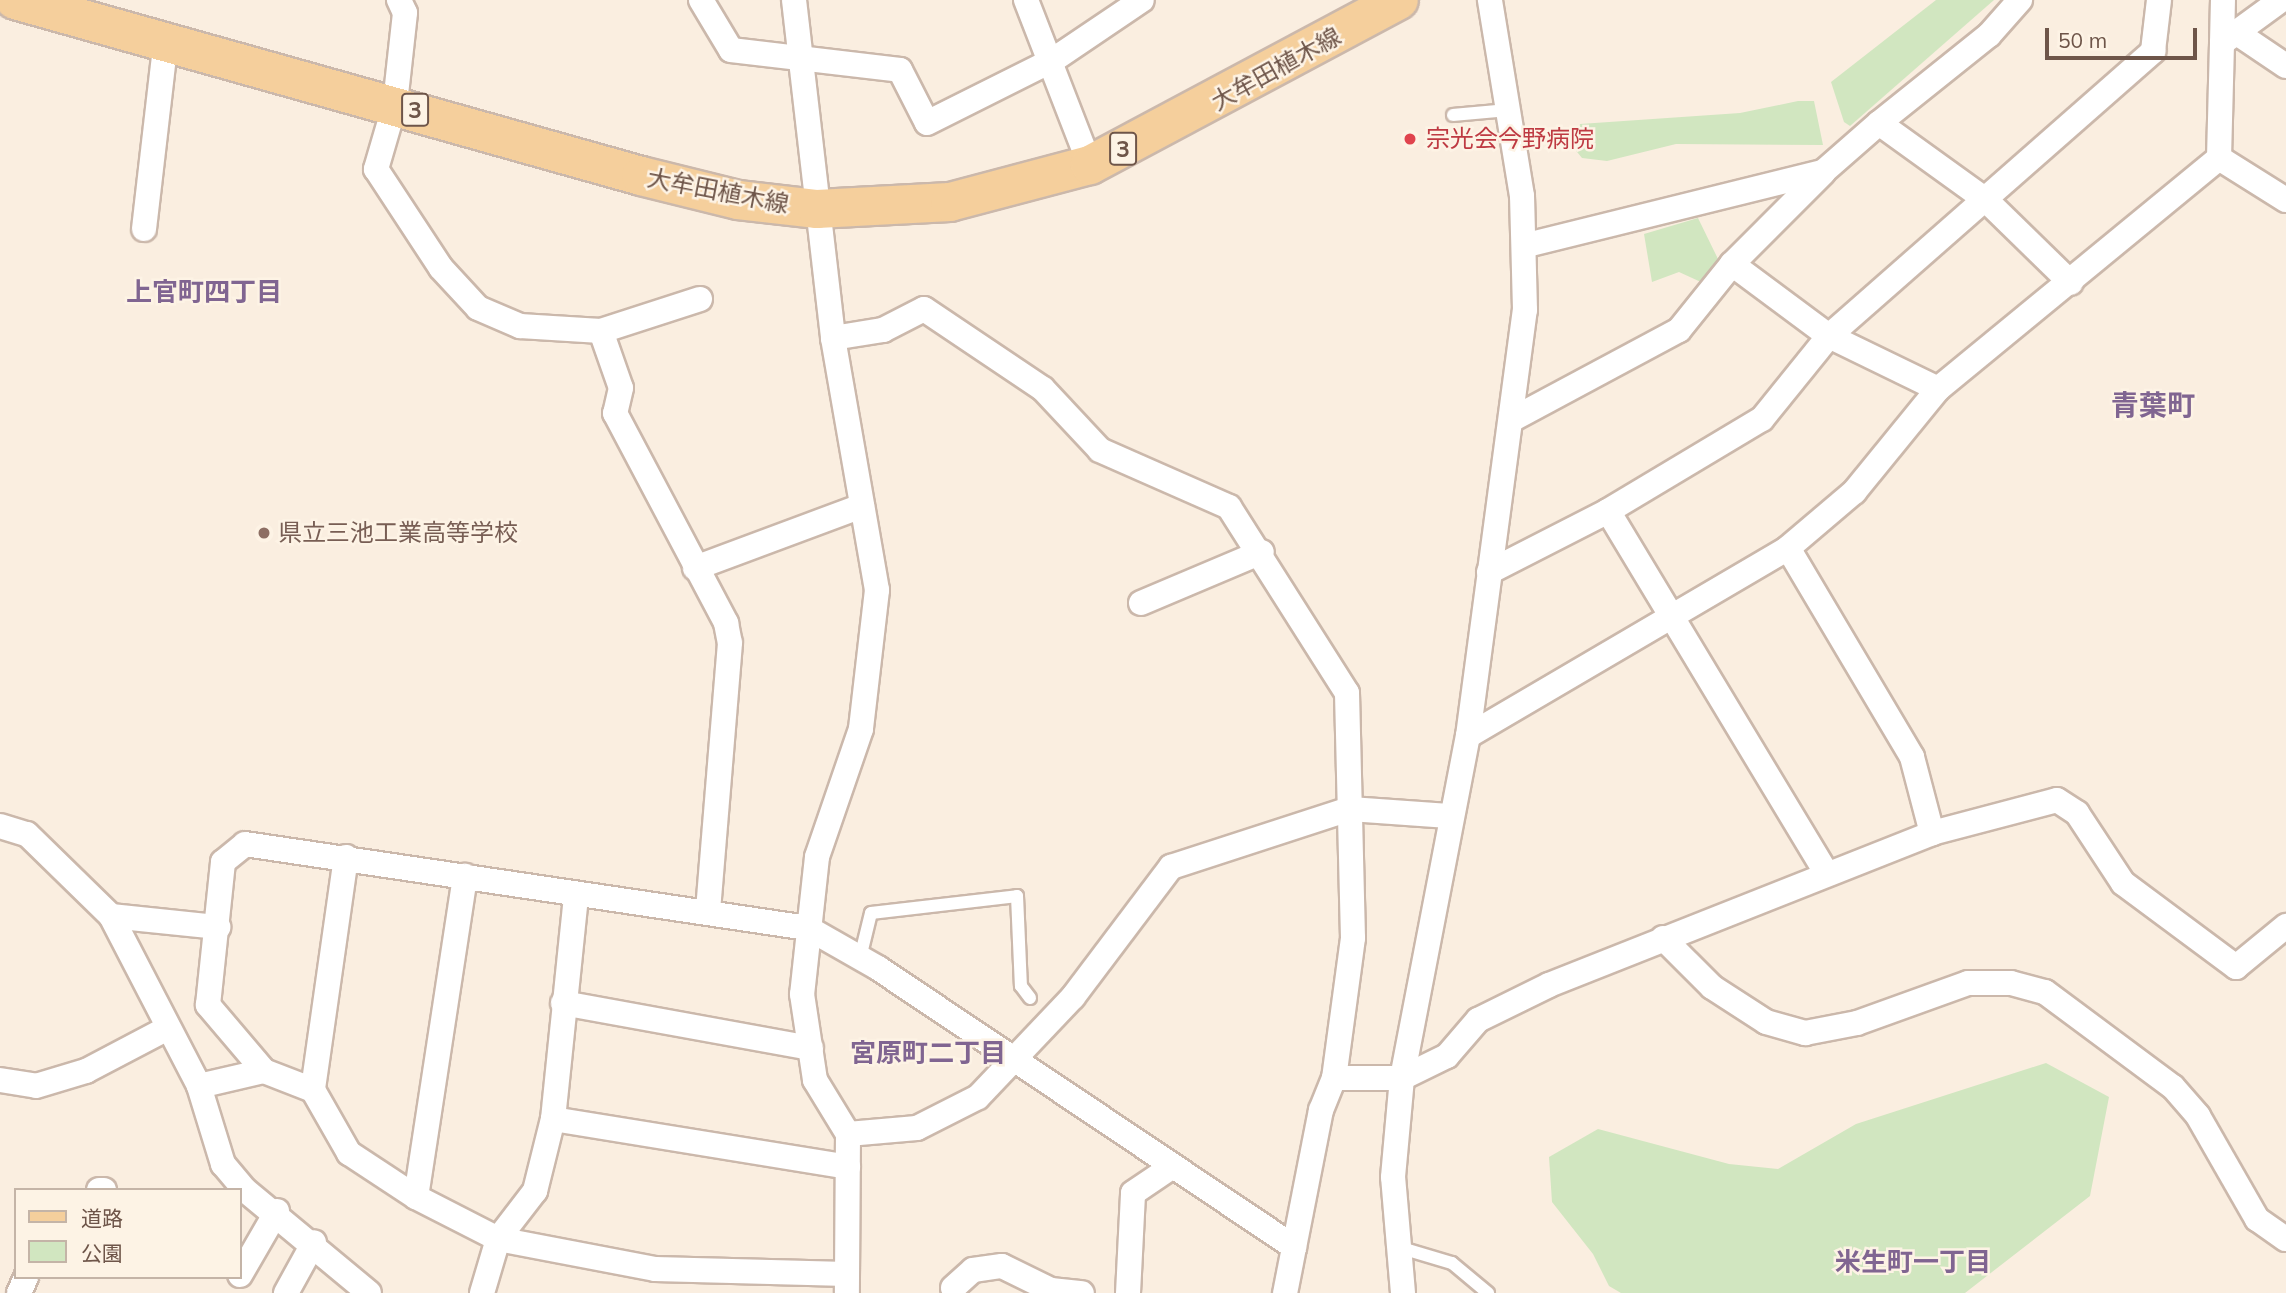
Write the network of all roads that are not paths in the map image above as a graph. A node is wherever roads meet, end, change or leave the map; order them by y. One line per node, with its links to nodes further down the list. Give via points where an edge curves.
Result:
1 (15, 0): 13 (main road, 大牟田植木線 / 3)
2 (399, 0): 18 (street, via 405,13)
3 (701, 0): 15 (street, via 731,50)
4 (794, 0): 15 (street)
5 (1026, 0): 16 (street)
6 (1142, 0): 16 (street)
7 (1399, 0): 23 (main road, 大牟田植木線 / 3)
8 (1490, 0): 19 (street)
9 (2020, 0): 21 (street, via 1989,35)
10 (2159, 0): 26 (street, via 2153,51)
11 (2223, 0): 14 (street)
12 (2281, 0): 14 (street)
13 (166, 38): 18 (main road, 大牟田植木線 / 3); 28 (street)
14 (2230, 38): 17 (street); 22 (street)
15 (802, 58): 16 (street, via 900,70 927,122); 27 (street)
16 (1053, 60): 23 (street)
17 (2286, 66)
18 (395, 104): 27 (main road, 大牟田植木線 / 3, via 641,176 738,200); 33 (street, via 376,169 441,268 478,308 520,326)
19 (1508, 110): 20 (lane); 29 (street)
20 (1453, 115)
21 (1880, 123): 24 (street); 26 (street)
22 (2220, 158): 25 (street); 31 (street)
23 (1090, 165): 27 (main road, 大牟田植木線 / 3, via 950,202)
24 (1824, 172): 29 (street); 30 (street)
25 (2286, 200)
26 (1987, 201): 31 (street); 34 (street)
27 (817, 209): 35 (street)
28 (144, 229)
29 (1527, 245): 37 (street)
30 (1732, 264): 34 (street); 37 (street, via 1679,330)
31 (2071, 283): 36 (street)
32 (700, 299): 33 (street)
33 (601, 331): 42 (street, via 621,388 615,413)
34 (1829, 336): 36 (street); 39 (street, via 1745,433)
35 (833, 338): 38 (street); 41 (street, via 883,330 924,309 1043,389 1100,450 1229,507)
36 (1938, 389): 40 (street, via 1854,492)
37 (1513, 419): 43 (street)
38 (862, 506): 42 (street); 59 (street, via 877,590 874,658 861,729 817,857)
39 (1608, 512): 43 (street); 45 (street)
40 (1788, 548): 45 (street); 50 (street, via 1912,757)
41 (1262, 552): 44 (street); 47 (street, via 1347,693)
42 (695, 568): 55 (street, via 730,643)
43 (1489, 572): 46 (street)
44 (1141, 603)
45 (1676, 617): 46 (street); 52 (street)
46 (1468, 736): 48 (street)
47 (1350, 809): 48 (street); 66 (street, via 1171,867 1073,997); 68 (street, via 1353,938)
48 (1449, 816): 69 (street)
49 (0, 826): 56 (street, via 27,834)
50 (1932, 834): 52 (street); 57 (street, via 2057,800 2077,813 2123,883 2236,967)
51 (346, 857): 53 (street); 58 (street, via 245,844 223,862); 72 (street)
52 (1826, 873): 60 (street)
53 (465, 876): 54 (street); 77 (street)
54 (576, 895): 55 (street); 63 (street)
55 (708, 909): 59 (street)
56 (111, 916): 58 (street); 64 (street)
57 (2286, 926)
58 (218, 927): 67 (street, via 208,1005)
59 (808, 928): 61 (street); 65 (street, via 802,994)
60 (1663, 938): 69 (street, via 1478,1020 1447,1056); 80 (street, via 1712,987 1766,1022 1805,1033 1857,1023 1968,983 2011,982 2045,992 2173,1087 2198,1115 2257,1219)
61 (860, 958): 62 (lane, via 871,913 1017,896 1021,986); 66 (street)
62 (1030, 998)
63 (563, 1003): 65 (street); 73 (street)
64 (166, 1029): 70 (street, via 48,1082); 71 (street)
65 (811, 1048): 74 (street, via 815,1080)
66 (1012, 1057): 74 (street, via 978,1097 948,1117 917,1128); 75 (street)
67 (264, 1070): 71 (street); 72 (street)
68 (1334, 1078): 69 (street); 82 (street, via 1321,1110)
69 (1402, 1078): 83 (street, via 1393,1177)
70 (0, 1080)
71 (199, 1086): 78 (street, via 223,1164 245,1190)
72 (313, 1090): 77 (street, via 349,1153)
73 (553, 1119): 76 (street); 79 (street, via 535,1191)
74 (848, 1134): 76 (street)
75 (1173, 1166): 82 (street); 91 (street, via 1133,1193)
76 (848, 1167): 85 (street)
77 (416, 1197): 79 (street)
78 (277, 1212): 81 (street); 84 (street)
79 (498, 1238): 85 (street, via 655,1269); 89 (street)
80 (2286, 1238)
81 (314, 1242): 87 (street); 88 (street)
82 (1294, 1247): 92 (street)
83 (1398, 1247): 93 (street); 94 (lane, via 1452,1263)
84 (242, 1271)
85 (847, 1284)
86 (953, 1288): 90 (street, via 973,1270 1002,1265 1051,1290)
87 (286, 1293)
88 (369, 1293)
89 (482, 1293)
90 (1082, 1293)
91 (1128, 1293)
92 (1285, 1293)
93 (1404, 1293)
94 (1488, 1293)

